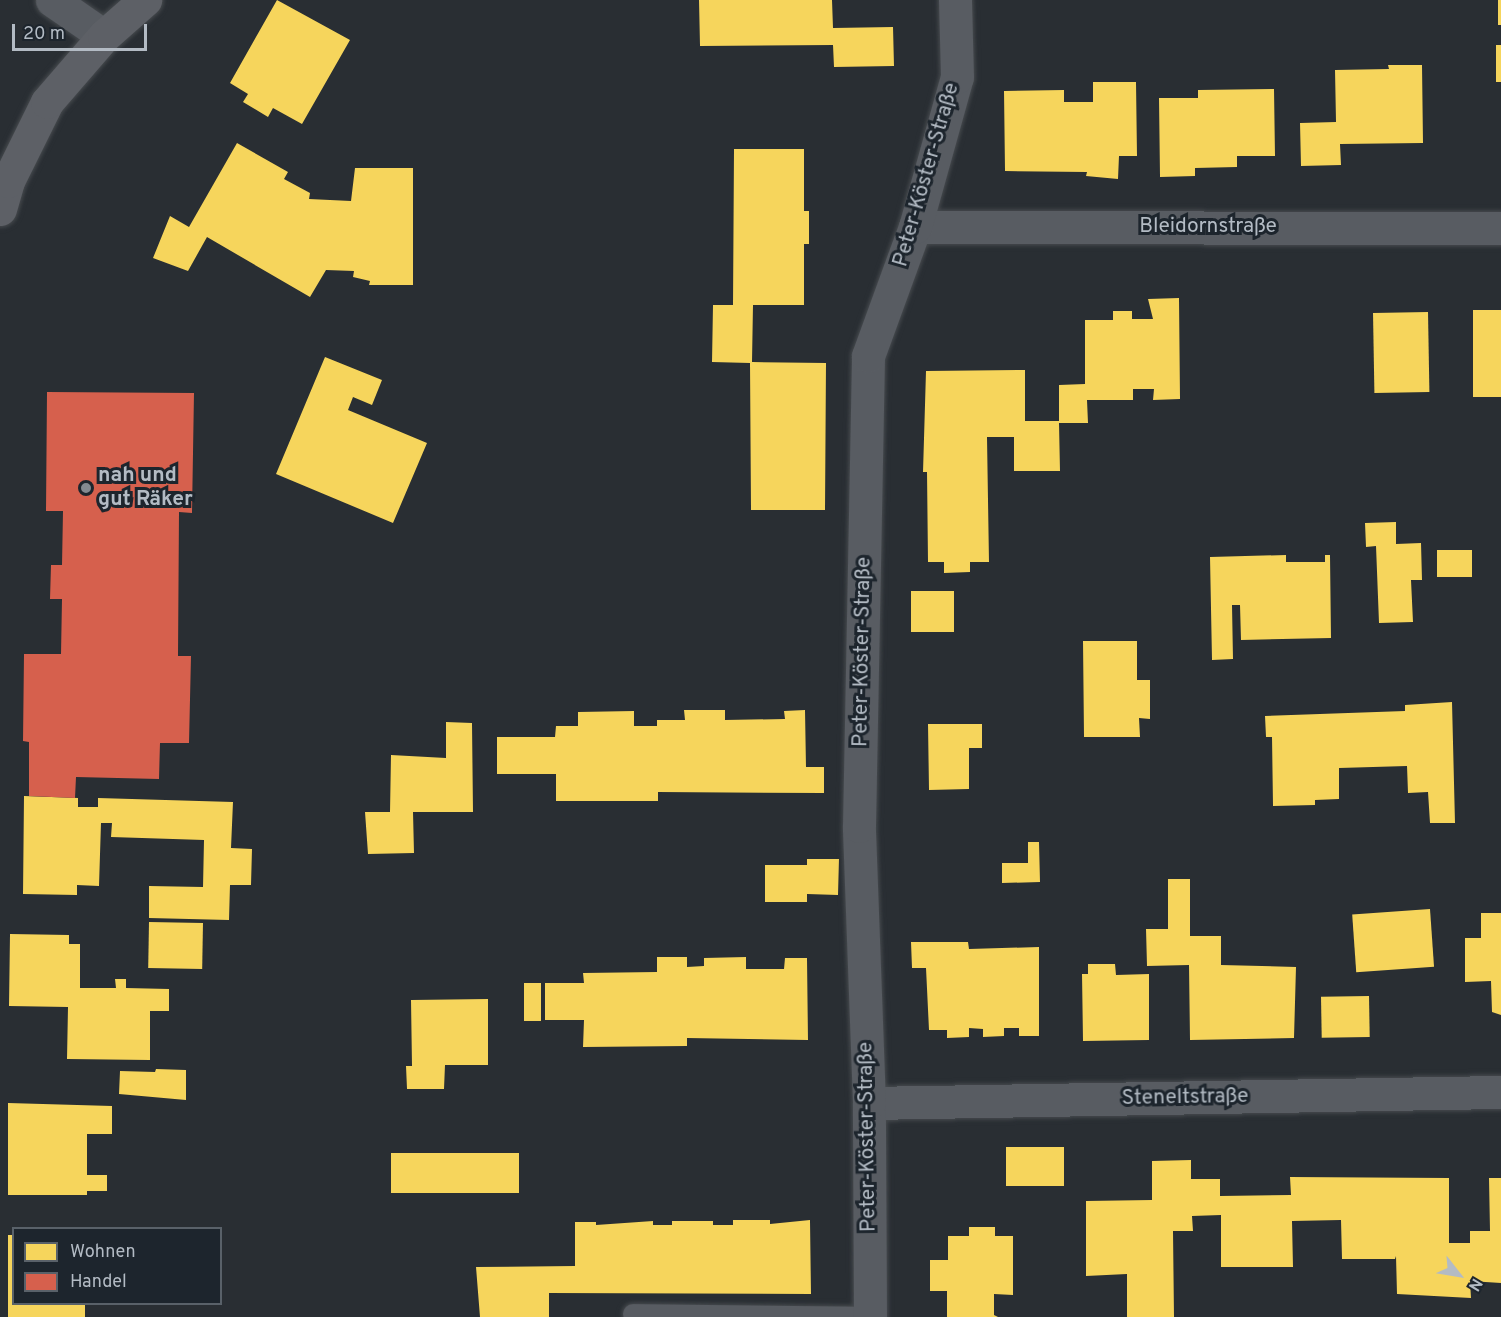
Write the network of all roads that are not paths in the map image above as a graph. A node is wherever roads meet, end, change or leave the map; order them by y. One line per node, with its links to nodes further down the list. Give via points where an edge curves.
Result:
1 (52, 0): 4 (street)
2 (145, 0): 4 (street)
3 (955, 0): 6 (street, Peter-Köster-Straße, via 957,77)
4 (104, 36): 5 (street, via 47,102 8,181)
5 (0, 209)
6 (915, 226): 7 (street, Bleidornstraße); 9 (street, Peter-Köster-Straße, via 868,356 859,826)
7 (1501, 228)
8 (1501, 1092): 9 (street, Steneltstraße)
9 (869, 1103): 11 (street, Peter-Köster-Straße)
10 (633, 1314): 11 (lane)
11 (870, 1317)

